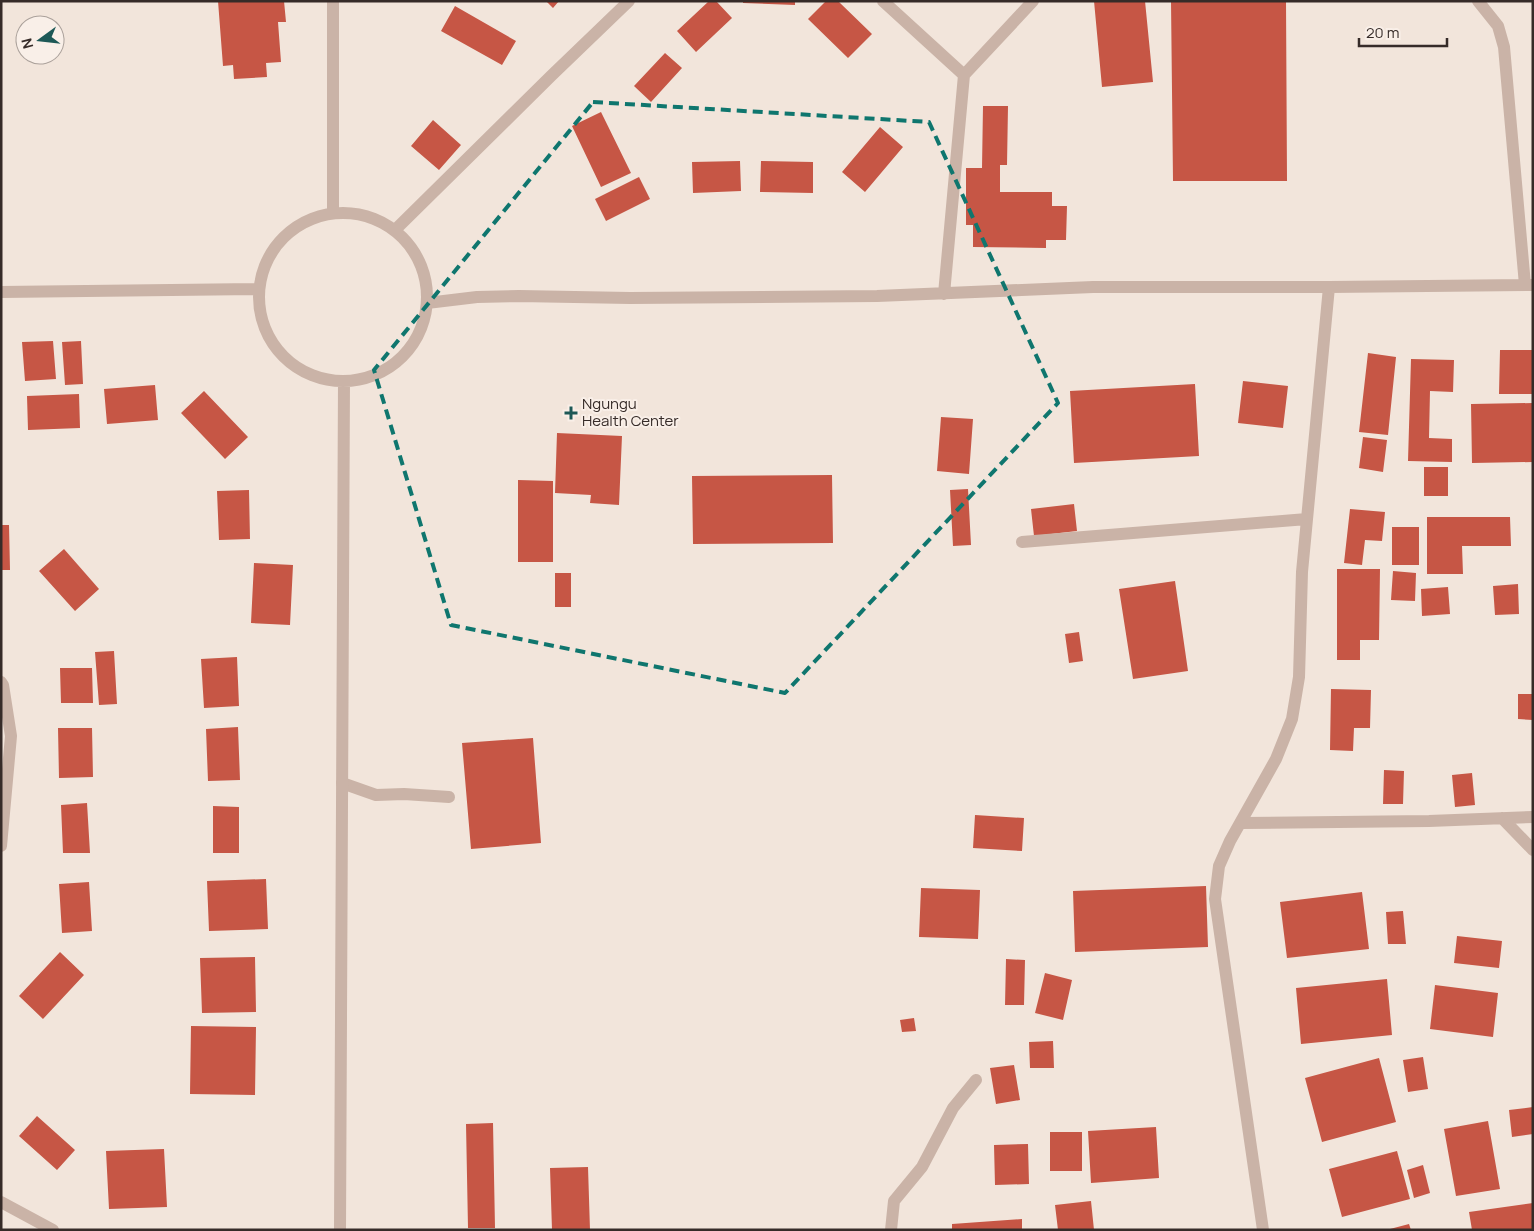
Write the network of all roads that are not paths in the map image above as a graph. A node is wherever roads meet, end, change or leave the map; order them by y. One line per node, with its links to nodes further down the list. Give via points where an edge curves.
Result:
1 (333, 1): 7 (street)
2 (629, 1): 8 (street)
3 (883, 1): 6 (street)
4 (1033, 1): 6 (street)
5 (1478, 1): 9 (street, via 1498,26 1504,47)
6 (964, 75): 13 (street)
7 (334, 213): 8 (street, via 360,214); 11 (street, via 311,219 291,231 275,247 265,265)
8 (395, 230): 14 (street, via 420,263)
9 (1529, 284): 10 (street)
10 (1329, 287): 13 (street, via 1092,287); 16 (street)
11 (259, 289): 12 (street); 15 (street, via 265,328 275,346 305,372 324,379)
12 (1, 292)
13 (944, 294): 14 (street, via 650,298 510,296)
14 (427, 303): 15 (street, via 423,324 414,342 400,358 365,378)
15 (344, 381): 19 (street)
16 (1307, 519): 17 (street); 23 (street, via 1298,677 1292,719 1276,759)
17 (1022, 542)
18 (1, 682): 24 (street, via 11,736)
19 (342, 783): 20 (street, via 376,795); 29 (street)
20 (449, 797)
21 (1533, 817): 22 (street)
22 (1502, 818): 23 (street); 25 (street)
23 (1241, 823): 31 (street, via 1219,866 1215,899)
24 (1, 846)
25 (1533, 850)
26 (976, 1080): 30 (street, via 953,1108 922,1167 894,1201)
27 (1, 1202): 28 (street)
28 (53, 1230)
29 (340, 1230)
30 (892, 1230)
31 (1263, 1230)

